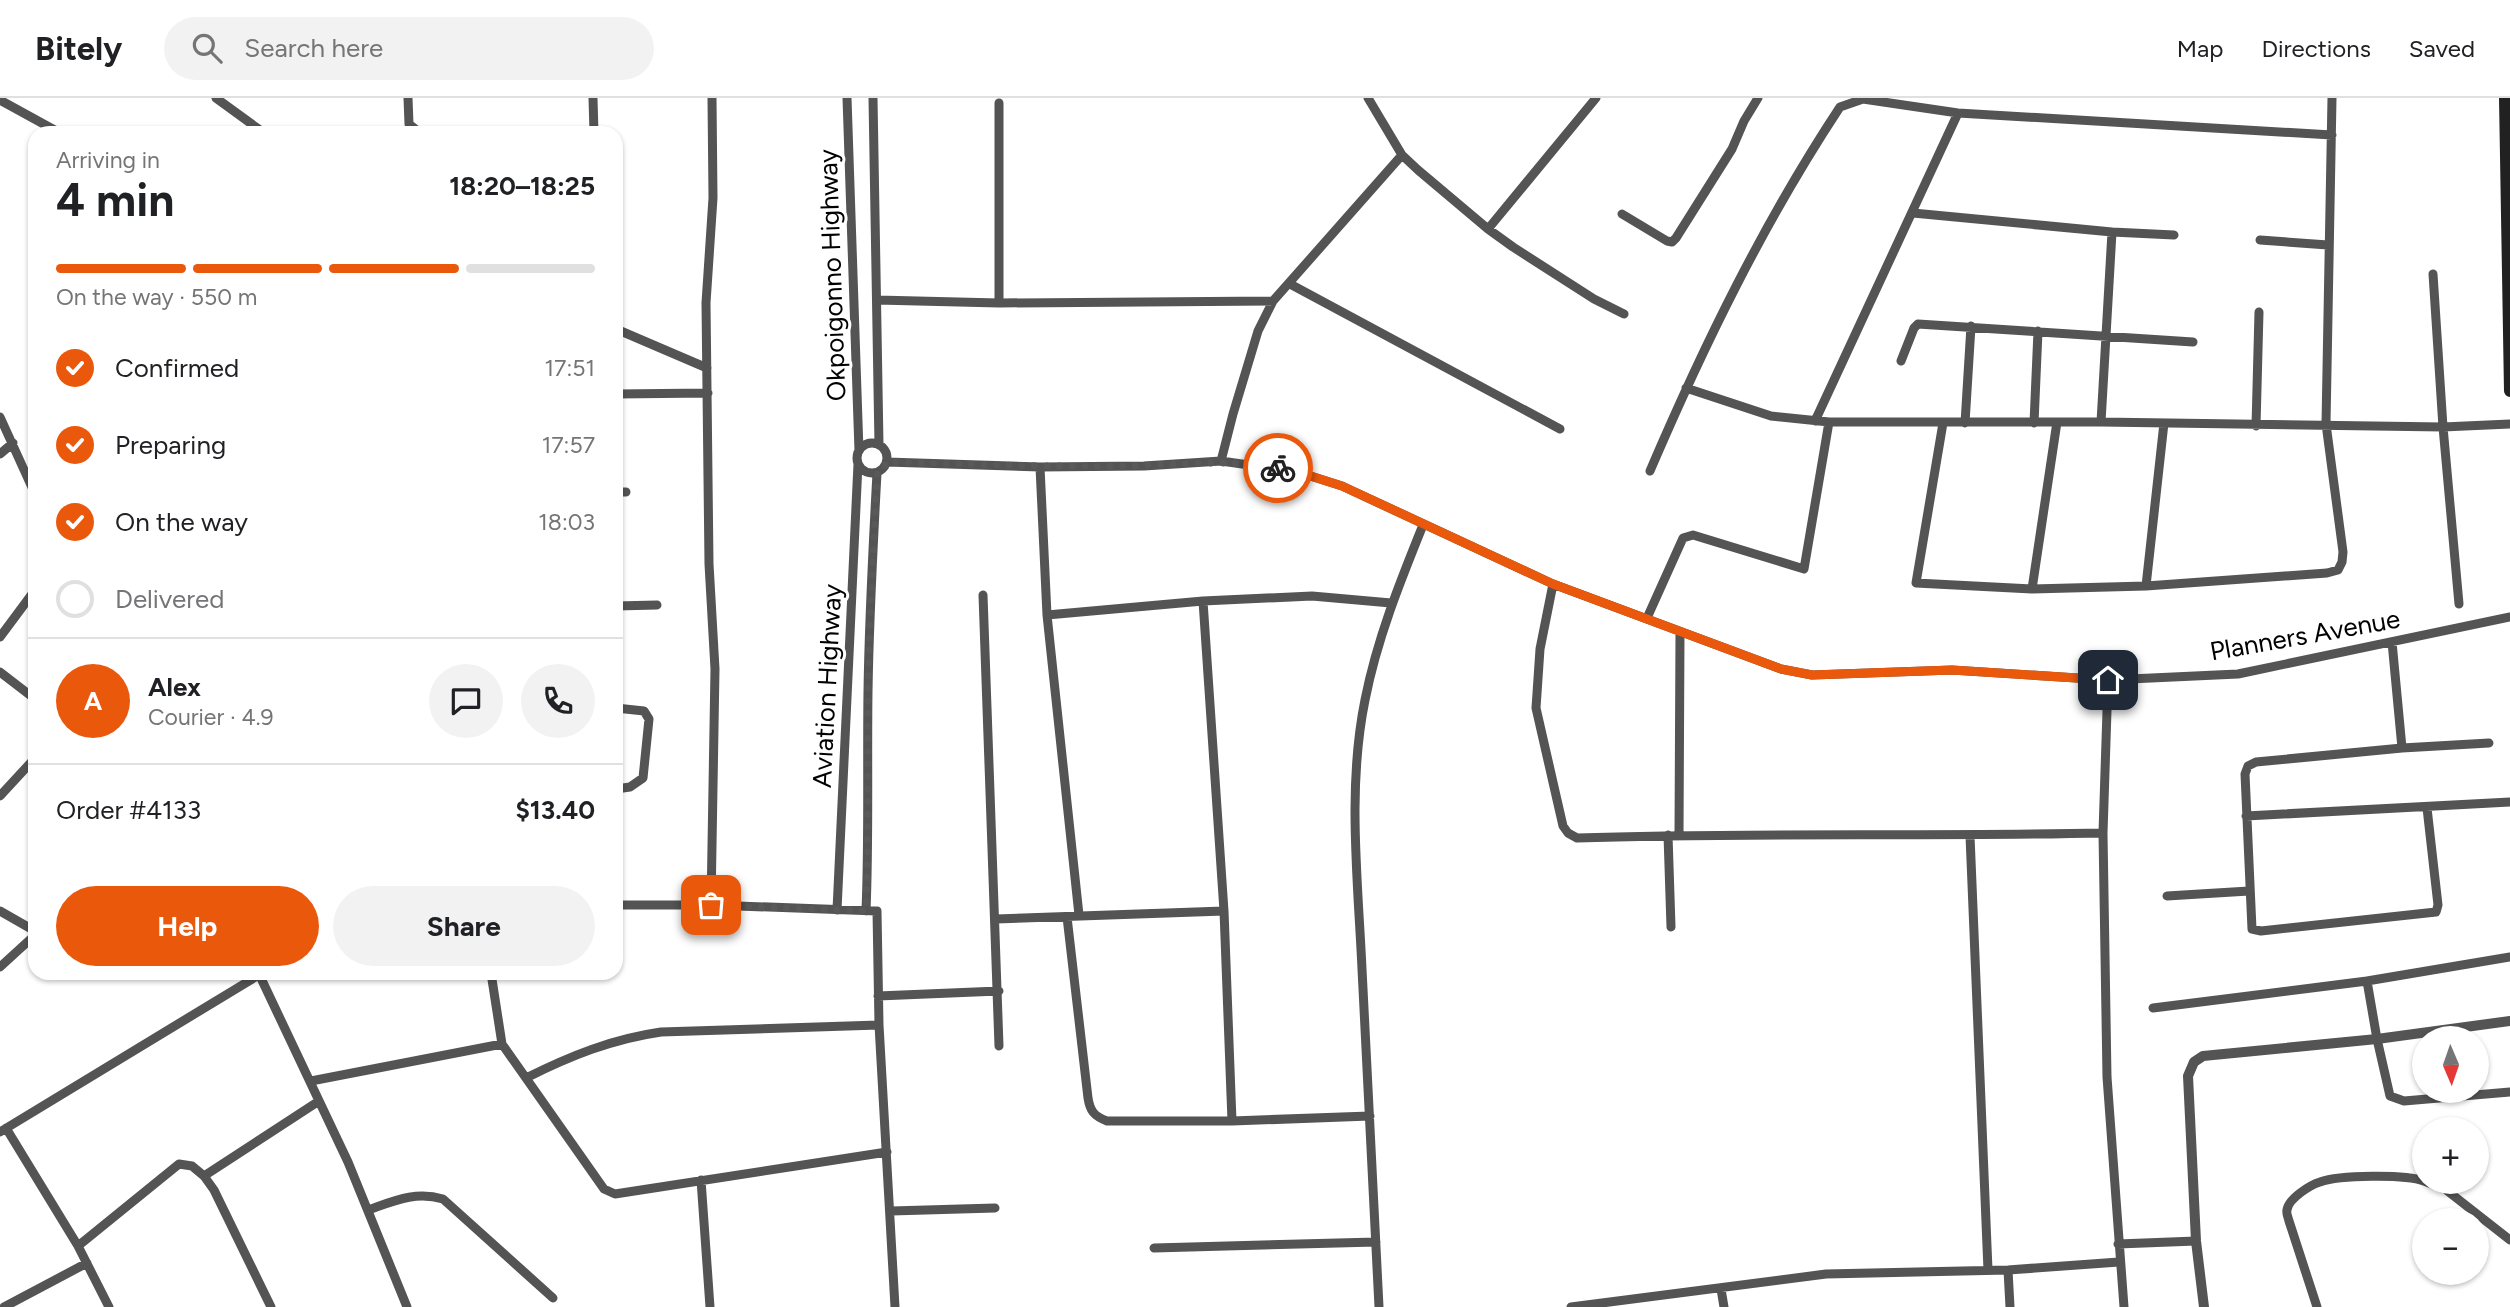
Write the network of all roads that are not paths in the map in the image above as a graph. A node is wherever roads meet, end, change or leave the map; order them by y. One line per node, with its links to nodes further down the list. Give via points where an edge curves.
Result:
1 (216, 98): 18 (street)
2 (408, 98): 19 (street)
3 (593, 98): 20 (street)
4 (712, 98): 43 (street)
5 (847, 98): 64 (street, Okpoigonno Highway)
6 (873, 98): 32 (street, Okpoigonno Highway)
7 (1380, 98): 14 (street)
8 (1596, 98): 25 (street)
9 (1758, 98): 23 (street, via 1732,149 1672,242)
10 (2332, 98): 21 (street)
11 (2505, 98): 45 (main road)
12 (1876, 99): 16 (street); 44 (street, via 1840,107 1805,160 1757,243)
13 (0, 100): 17 (street)
14 (1370, 102): 22 (street)
15 (999, 103): 34 (street)
16 (1958, 113): 21 (street); 24 (street)
17 (47, 126)
18 (254, 126)
19 (411, 126)
20 (594, 126)
21 (2332, 135): 29 (street)
22 (1402, 155): 25 (street); 31 (street)
23 (1622, 214)
24 (1913, 214): 26 (street); 49 (street)
25 (1488, 229): 36 (street)
26 (2112, 232): 27 (street); 40 (street)
27 (2174, 235)
28 (2260, 240): 29 (street)
29 (2328, 245): 57 (street)
30 (2433, 274): 60 (street)
31 (1290, 284): 33 (street); 61 (street)
32 (877, 300): 34 (street); 63 (street, Okpoigonno Highway)
33 (1273, 301): 34 (street); 66 (street, via 1258,331)
34 (999, 303)
35 (2259, 312): 59 (street)
36 (1624, 314)
37 (1970, 326): 39 (street); 42 (street, via 1916,325); 54 (street)
38 (623, 331): 43 (street)
39 (2038, 331): 40 (street); 55 (street)
40 (2108, 336): 41 (street); 52 (street)
41 (2193, 342)
42 (1901, 361)
43 (707, 368): 46 (street)
44 (1686, 387): 49 (street, via 1771,416); 70 (street)
45 (2510, 391)
46 (708, 393): 47 (street); 109 (street, via 715,669)
47 (623, 394)
48 (0, 417): 62 (street)
49 (1815, 421): 50 (street)
50 (1829, 422): 53 (street); 86 (street, via 1804,569 1687,536 1682,538)
51 (2057, 422): 52 (street); 55 (street); 76 (street)
52 (2101, 422): 56 (street)
53 (1943, 423): 54 (street); 76 (street, via 1916,583)
54 (1965, 423): 55 (street)
55 (2035, 423)
56 (2164, 423): 59 (street); 75 (street)
57 (2326, 424): 59 (street); 60 (street); 75 (street, via 2343,552 2338,570)
58 (2510, 424): 60 (street)
59 (2256, 426)
60 (2443, 427): 81 (street)
61 (1560, 429)
62 (13, 443): 65 (street); 72 (street)
63 (879, 445): 64 (street, via 870,443); 67 (street)
64 (859, 451): 68 (street)
65 (0, 454)
66 (1221, 461): 69 (street, Planners Avenue); 73 (street, Planners Avenue, via 1298,472 1342,486)
67 (887, 462): 69 (street, Planners Avenue); 71 (street)
68 (858, 464): 71 (street, via 864,471); 110 (street, Aviation Highway)
69 (1040, 467): 84 (street)
70 (1650, 471)
71 (877, 473): 112 (street, Aviation Highway, via 870,609)
72 (28, 478)
73 (1423, 525): 74 (street, Planners Avenue); 80 (street)
74 (1553, 584): 86 (street, Planners Avenue); 104 (street, via 1539,649 1536,708 1563,826 1577,838)
75 (2146, 586): 76 (street)
76 (2032, 589)
77 (983, 595): 116 (street)
78 (28, 599): 88 (street)
79 (1203, 601): 80 (street, via 1312,596); 84 (street); 113 (street)
80 (1391, 603): 138 (street, via 1365,701 1357,759 1357,862)
81 (2459, 604)
82 (657, 605): 83 (street)
83 (623, 606)
84 (1047, 615): 114 (street)
85 (2510, 617): 89 (street, Planners Avenue)
86 (1647, 618): 87 (street, Planners Avenue)
87 (1679, 632): 91 (street, Planners Avenue, via 1781,669 1812,675 1952,670); 103 (street)
88 (0, 637)
89 (2392, 642): 91 (street, Planners Avenue, via 2238,674); 95 (street)
90 (0, 672): 92 (street)
91 (2108, 680): 102 (street)
92 (28, 694)
93 (623, 709): 97 (street, via 644,711 649,719 643,778)
94 (2489, 743): 95 (street)
95 (2402, 748): 101 (street, via 2256,762 2245,774)
96 (28, 766): 98 (street)
97 (623, 788)
98 (0, 796)
99 (2510, 802): 100 (street)
100 (2427, 808): 101 (street); 106 (street, via 2436,912 2261,931 2252,929)
101 (2246, 816): 106 (street)
102 (2103, 833): 105 (street); 152 (street, via 2107,1077)
103 (1679, 834): 104 (street); 105 (street)
104 (1668, 835): 117 (street)
105 (1970, 836): 157 (street)
106 (2249, 891): 107 (street)
107 (2167, 896)
108 (623, 905): 109 (street)
109 (711, 905): 110 (street)
110 (837, 909): 112 (street)
111 (0, 911): 118 (street)
112 (866, 911): 127 (street, via 877,911)
113 (1224, 911): 114 (street); 139 (street)
114 (1079, 915): 115 (street)
115 (1067, 917): 116 (street); 139 (street, via 1089,1109 1107,1121)
116 (996, 919): 126 (street)
117 (1671, 927)
118 (28, 929)
119 (28, 940): 121 (street)
120 (2510, 957): 125 (street)
121 (0, 967)
122 (242, 980): 140 (street)
123 (264, 980): 135 (street)
124 (492, 980): 132 (street)
125 (2367, 981): 128 (street); 131 (street)
126 (999, 991): 127 (street); 133 (street)
127 (878, 996): 130 (street)
128 (2153, 1008)
129 (2510, 1021): 131 (street)
130 (879, 1025): 134 (street, via 661,1032 614,1040); 141 (street)
131 (2377, 1039): 136 (street, via 2390,1097 2397,1100); 150 (street, via 2203,1056 2194,1062 2188,1076)
132 (502, 1044): 134 (street); 135 (street)
133 (999, 1046)
134 (526, 1078): 144 (street, via 609,1193 623,1195)
135 (311, 1081): 137 (street)
136 (2510, 1091)
137 (319, 1101): 142 (street); 147 (street)
138 (1370, 1116): 139 (street); 151 (street)
139 (1232, 1121)
140 (3, 1130): 153 (street)
141 (887, 1152): 144 (street); 148 (street)
142 (204, 1176): 153 (street, via 192,1166 179,1164); 163 (street)
143 (2412, 1177): 173 (street, via 2319,1182 2292,1200 2287,1209 2289,1221)
144 (701, 1180): 165 (street)
145 (2451, 1194): 149 (street)
146 (995, 1208): 148 (street)
147 (368, 1210): 160 (street, via 410,1195 443,1199); 164 (street)
148 (891, 1211): 166 (street)
149 (2510, 1240)
150 (2196, 1241): 152 (street); 172 (street)
151 (1376, 1242): 154 (street); 167 (street)
152 (2118, 1244): 155 (street)
153 (78, 1246): 156 (street)
154 (1154, 1248)
155 (2119, 1262): 158 (street); 171 (street)
156 (87, 1263): 161 (street); 162 (street)
157 (1988, 1270): 158 (street); 159 (street, via 1826,1275)
158 (2008, 1270): 170 (street)
159 (1721, 1289): 168 (street); 169 (street)
160 (553, 1298)
161 (4, 1307)
162 (109, 1307)
163 (271, 1307)
164 (407, 1307)
165 (710, 1307)
166 (895, 1307)
167 (1379, 1307)
168 (1571, 1307)
169 (1724, 1307)
170 (2010, 1307)
171 (2124, 1307)
172 (2204, 1307)
173 (2317, 1307)

